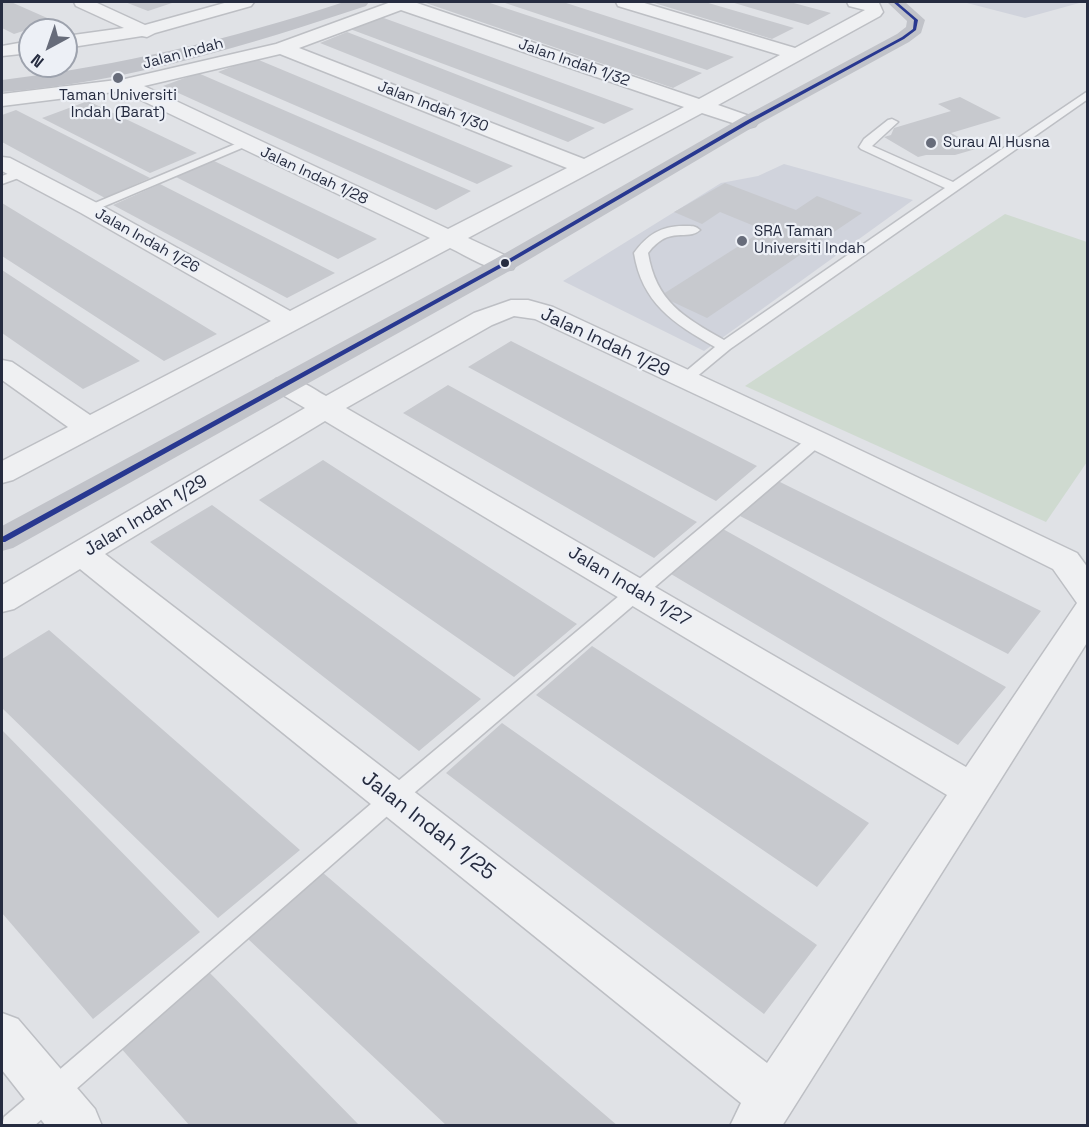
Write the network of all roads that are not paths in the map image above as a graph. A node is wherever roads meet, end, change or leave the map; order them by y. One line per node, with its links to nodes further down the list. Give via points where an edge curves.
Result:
1 (82, 2): 9 (street)
2 (245, 2): 9 (street)
3 (311, 2): 11 (street, Jalan Indah)
4 (360, 2): 20 (street, Jalan Indah, via 127,69)
5 (624, 2): 15 (street)
6 (895, 2): 25 (street, via 916,20 915,29)
7 (403, 3): 12 (street); 23 (street, Jalan Indah 1/32)
8 (858, 11): 15 (street)
9 (146, 30): 10 (street); 11 (street)
10 (78, 40)
11 (158, 45): 16 (street, Jalan Indah)
12 (282, 48): 19 (street); 27 (street, Jalan Indah 1/30)
13 (18, 49): 14 (street)
14 (2, 51)
15 (796, 54): 23 (street)
16 (78, 60)
17 (18, 68): 18 (street)
18 (2, 70)
19 (125, 85): 22 (street); 26 (street, Jalan Indah 1/28)
20 (2, 86)
21 (1088, 94): 29 (lane)
22 (2, 100)
23 (701, 106): 25 (street, Jalan Indah 1/32); 27 (street)
24 (892, 122): 29 (lane, via 866,147)
25 (748, 123): 33 (street)
26 (245, 143): 30 (lane); 32 (street, Jalan Indah 1/28)
27 (585, 166): 32 (street)
28 (8, 172): 30 (street, Jalan Indah 1/26)
29 (953, 187): 35 (lane)
30 (88, 208): 34 (street, Jalan Indah 1/26)
31 (694, 230): 35 (lane, via 662,232 650,240 641,253 644,267 654,293 665,304)
32 (450, 238): 33 (street, Jalan Indah 1/28); 34 (street)
33 (504, 264): 38 (street)
34 (291, 322): 40 (street)
35 (725, 346): 37 (lane)
36 (2, 368): 40 (street)
37 (684, 380): 39 (street, Jalan Indah 1/29, via 544,313 511,308 490,315); 41 (street, Jalan Indah 1/29)
38 (286, 384): 39 (street, Jalan Indah 1/27); 43 (street)
39 (326, 408): 44 (street, Jalan Indah 1/29); 45 (street, Jalan Indah 1/27)
40 (88, 428): 42 (street)
41 (816, 440): 45 (lane); 46 (street, Jalan Indah 1/29, via 1065,561)
42 (2, 473)
43 (2, 540)
44 (83, 554): 47 (street, Jalan Indah 1/29); 50 (street, Jalan Indah 1/25)
45 (637, 592): 49 (street, Jalan Indah 1/27); 50 (lane)
46 (1088, 594)
47 (2, 600)
48 (1088, 612): 49 (street)
49 (972, 790): 53 (street)
50 (393, 798): 52 (lane); 53 (street, Jalan Indah 1/25)
51 (2, 1035): 52 (street)
52 (65, 1110): 54 (lane)
53 (763, 1111)
54 (13, 1125)

